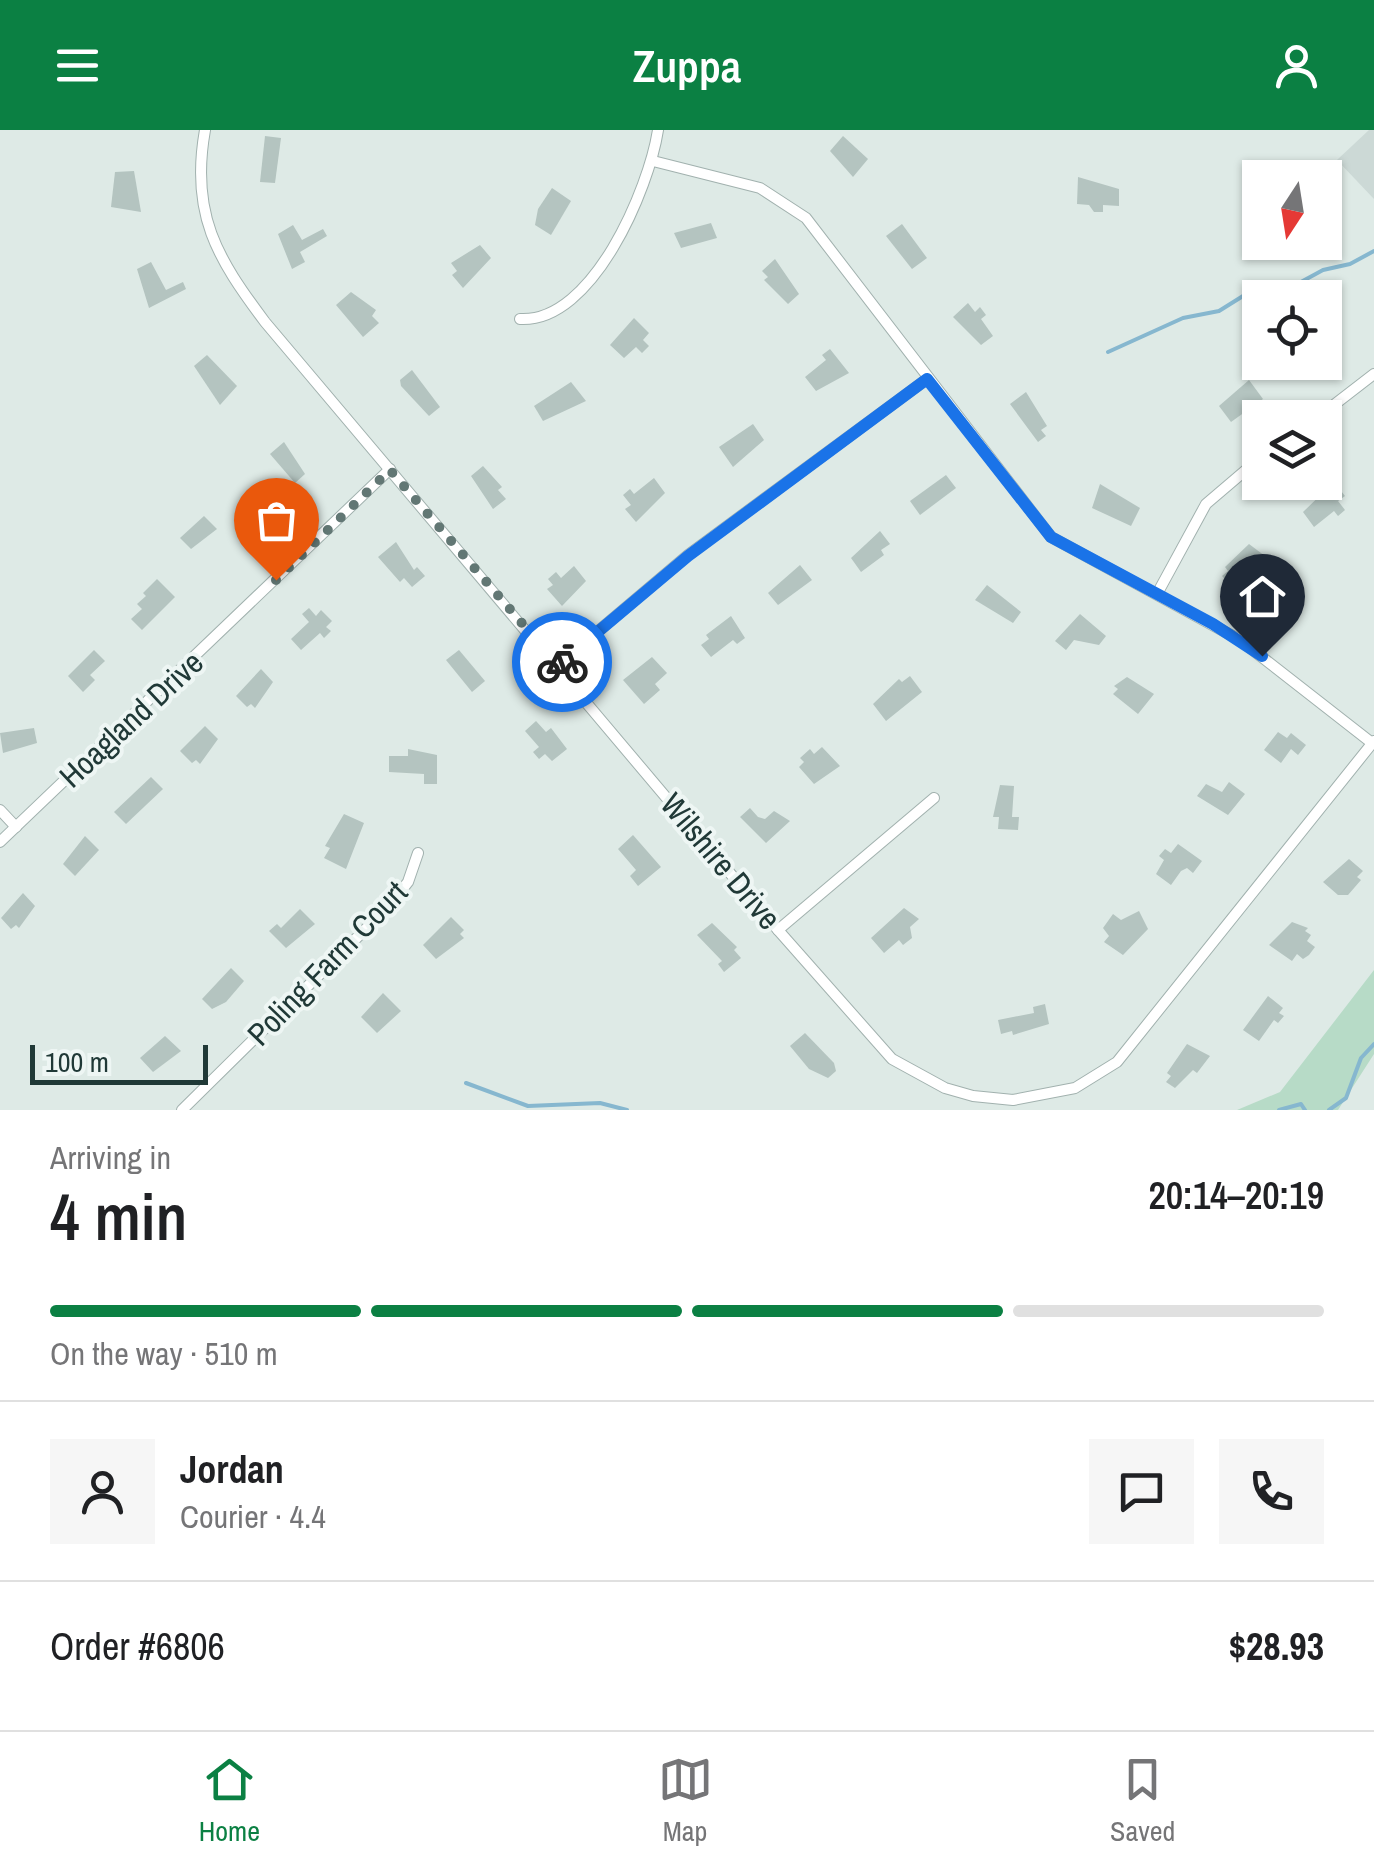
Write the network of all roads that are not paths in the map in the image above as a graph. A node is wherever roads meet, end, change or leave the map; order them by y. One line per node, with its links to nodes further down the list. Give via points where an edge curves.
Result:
1 (205, 130): 8 (street, Wilshire Drive, via 202,200 218,256)
2 (658, 130): 3 (street)
3 (653, 161): 4 (street, via 621,238 580,288 541,317); 6 (street, via 760,188 794,209)
4 (520, 319)
5 (1374, 374): 7 (street)
6 (927, 379): 10 (street, via 1051,537); 11 (street, via 688,556)
7 (1340, 400)
8 (390, 470): 11 (street, Wilshire Drive); 15 (street, Hoagland Drive)
9 (1242, 473): 10 (street, via 1206,504)
10 (1157, 594): 12 (street, via 1240,640)
11 (558, 665): 18 (street, Wilshire Drive)
12 (1373, 742): 18 (street, Wilshire Drive, via 1129,1050 1075,1088 990,1099 920,1077 892,1058)
13 (934, 798): 18 (street)
14 (0, 810): 15 (street)
15 (16, 827): 16 (street, Hoagland Drive)
16 (0, 842)
17 (418, 853): 19 (street, Poling Farm Court, via 408,882 389,906)
18 (778, 930)
19 (182, 1110)

